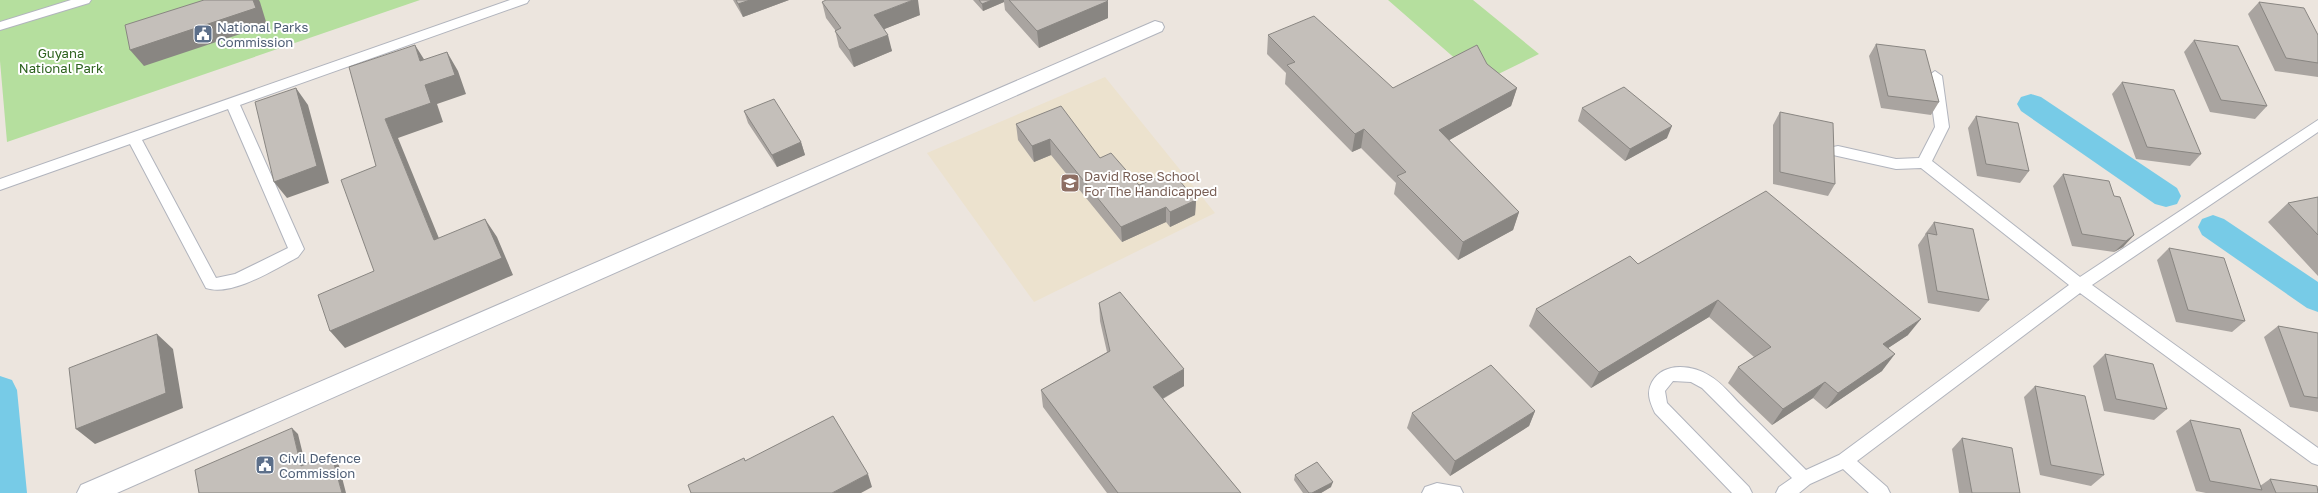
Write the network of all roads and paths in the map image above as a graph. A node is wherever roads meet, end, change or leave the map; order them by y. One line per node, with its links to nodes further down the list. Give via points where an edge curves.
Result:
1 (85, 0): 3 (lane)
2 (523, 0): 6 (lane)
3 (0, 26)
4 (1155, 27): 16 (street)
5 (1935, 76): 10 (lane, via 1942,127)
6 (232, 103): 8 (lane); 8 (lane, via 296,249 274,263 223,285 211,284)
7 (2318, 124): 12 (lane)
8 (134, 138): 11 (lane)
9 (1838, 151): 10 (lane, via 1896,164)
10 (1924, 163): 12 (lane)
11 (0, 185)
12 (2080, 285): 13 (lane); 14 (lane)
13 (2318, 458)
14 (1845, 460): 15 (lane); 21 (lane)
15 (1804, 479): 19 (lane, via 1711,386 1690,375 1667,376 1656,388 1661,408); 20 (lane)
16 (90, 493)
17 (1431, 493): 18 (lane)
18 (1454, 493)
19 (1743, 493)
20 (1785, 493)
21 (1881, 493)

